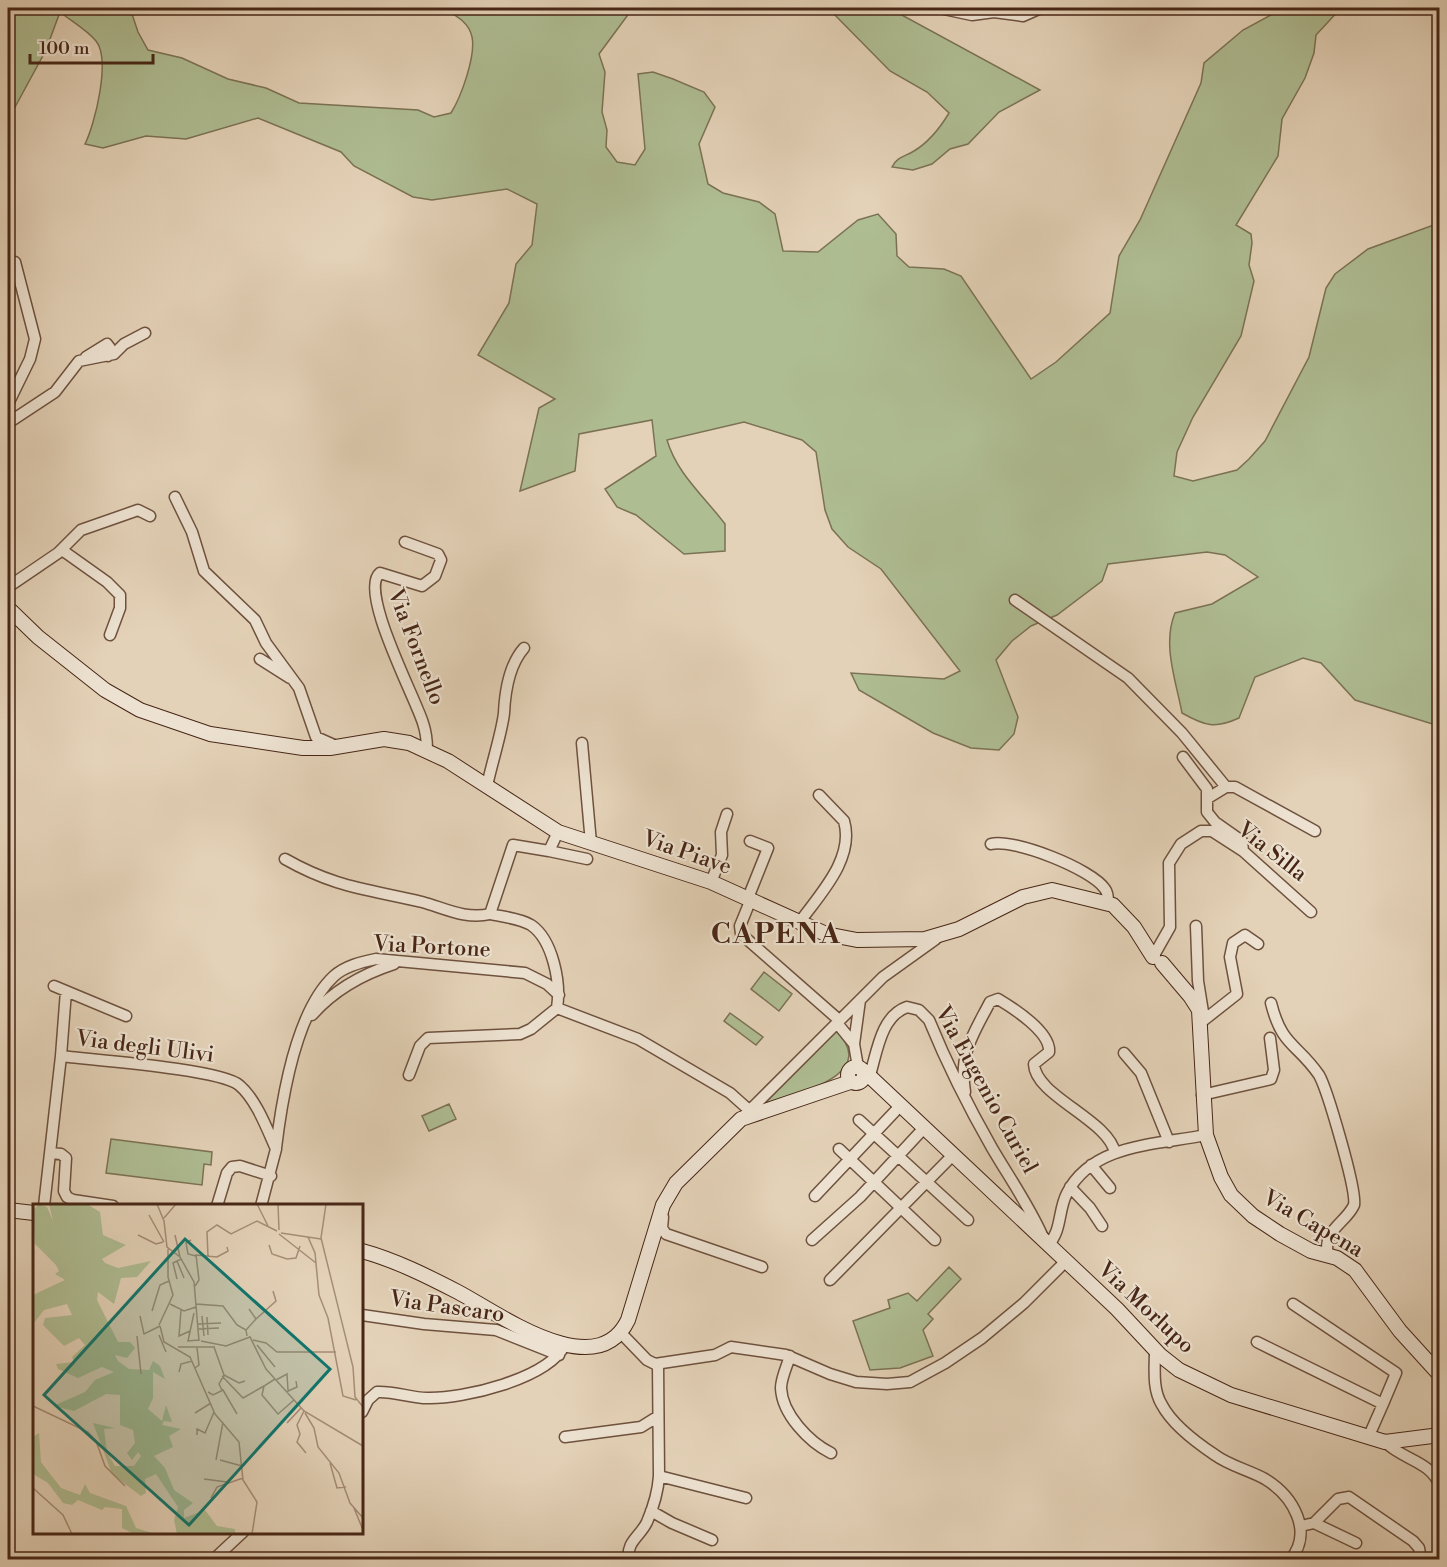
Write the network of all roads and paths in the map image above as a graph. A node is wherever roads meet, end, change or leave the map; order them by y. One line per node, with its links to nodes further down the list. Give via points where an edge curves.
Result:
1 (939, 8): 2 (street, via 972,15 994,12 1023,16)
2 (1041, 8)
3 (15, 262): 5 (street, via 35,339 30,359)
4 (145, 333): 6 (street, via 116,353 76,363 55,392)
5 (8, 404)
6 (8, 423)
7 (175, 496): 17 (street, via 204,571 253,616 266,643)
8 (150, 516): 10 (street, via 143,510 135,511 84,528)
9 (405, 542): 20 (street, Via Fornello, via 438,554 441,562 437,573 422,586 380,573 374,580 373,591 384,629 423,723)
10 (62, 550): 11 (street); 14 (street, via 118,591 121,603)
11 (8, 586)
12 (1015, 600): 23 (street, via 1128,678)
13 (8, 608): 19 (main road, Via Piave, via 105,690 140,710 219,736 307,748)
14 (110, 635)
15 (525, 648): 22 (street, via 504,696)
16 (260, 659): 17 (street)
17 (299, 687): 19 (street, via 316,737)
18 (582, 743): 30 (street)
19 (340, 747): 20 (main road, Via Piave, via 388,738)
20 (427, 750): 22 (main road, Via Piave)
21 (1183, 757): 25 (street, via 1202,780)
22 (487, 786): 27 (main road, Via Piave)
23 (1227, 787): 25 (street); 28 (street, via 1240,789)
24 (819, 795): 41 (street, via 844,821 844,850 835,873)
25 (1208, 798): 33 (street, via 1207,812 1242,841)
26 (727, 814): 36 (street, via 721,832 722,855)
27 (558, 831): 30 (main road, Via Piave); 32 (street)
28 (1315, 831)
29 (750, 841): 37 (street, via 769,844)
30 (591, 843): 36 (main road, Via Piave)
31 (991, 844): 38 (street, via 1008,843 1078,868 1105,889)
32 (549, 851): 35 (street); 40 (street, via 513,845)
33 (1243, 851): 39 (street, Via Silla); 46 (street, Via Silla, via 1204,830 1181,844 1170,860 1171,916 1167,935)
34 (285, 859): 40 (street, via 348,887 419,901 468,916)
35 (587, 859)
36 (711, 882): 37 (main road, Via Piave)
37 (749, 898): 41 (main road, Via Piave); 56 (street, via 741,934)
38 (1108, 903): 43 (main road, Via Piave, via 1052,890 1023,897); 46 (main road, via 1131,922)
39 (1311, 912)
40 (490, 914): 51 (street, via 523,921 538,931 550,954)
41 (799, 923): 44 (main road, Via Piave, via 845,939)
42 (1196, 926): 58 (street)
43 (945, 933): 44 (main road, Via Piave); 47 (street)
44 (897, 941): 47 (street)
45 (1258, 944): 58 (street, via 1245,935 1233,943 1230,957 1237,994)
46 (1155, 958): 58 (main road, via 1195,1002)
47 (903, 960): 52 (street)
48 (400, 962): 51 (street, Via Portone, via 525,974 547,984); 59 (street, via 357,980 326,1000); 59 (street, Via Portone, via 376,959 357,963 335,975 312,1006)
49 (54, 986): 50 (street)
50 (66, 991): 55 (street); 63 (street)
51 (559, 995): 54 (street)
52 (860, 1000): 56 (street); 57 (street)
53 (1271, 1003): 103 (street, via 1283,1036 1322,1081 1353,1186 1353,1207 1329,1235)
54 (557, 1008): 64 (street, via 520,1034 428,1038 420,1046); 69 (street, via 631,1036 680,1063 730,1094)
55 (126, 1016)
56 (841, 1018): 57 (street); 61 (street); 69 (street)
57 (859, 1019): 61 (street)
58 (1202, 1021): 66 (main road, Via Capena)
59 (306, 1023): 75 (street, Via Portone, via 289,1071)
60 (1270, 1038): 66 (street, via 1274,1070 1271,1079)
61 (854, 1044): 65 (street)
62 (1124, 1053): 74 (street, via 1141,1073)
63 (61, 1056): 75 (street, Via degli Ulivi, via 229,1078 244,1090); 77 (street, Via degli Ulivi)
64 (409, 1075)
65 (860, 1076): 67 (street, Via Eugenio Curiel, via 888,1023 901,1010 913,1007 928,1020); 68 (main road, Via Morlupo, via 884,1089); 69 (main road)
66 (1202, 1095): 73 (main road, Via Capena)
67 (966, 1098): 78 (street, via 964,1056 990,1002 998,999 1034,1025 1048,1044 1048,1052 1034,1065 1035,1071 1060,1098 1107,1137); 101 (street, Via Eugenio Curiel)
68 (901, 1106): 71 (main road, Via Morlupo); 72 (street)
69 (745, 1115): 93 (main road, via 676,1183)
70 (859, 1120): 72 (street)
71 (924, 1128): 79 (main road, Via Morlupo); 80 (street)
72 (874, 1134): 80 (street); 81 (street)
73 (1206, 1135): 74 (street); 103 (main road, Via Capena, via 1224,1183 1240,1205 1296,1242)
74 (1169, 1142): 78 (street)
75 (276, 1149): 83 (street)
76 (839, 1149): 81 (street)
77 (50, 1153): 89 (street, Via degli Ulivi); 90 (street, via 66,1158 67,1197)
78 (1115, 1153): 82 (street)
79 (953, 1155): 85 (street); 101 (main road, Via Morlupo)
80 (898, 1156): 84 (street); 85 (street)
81 (849, 1159): 84 (street); 88 (street)
82 (1091, 1165): 86 (street); 87 (street)
83 (271, 1176): 91 (street, via 232,1167); 92 (street)
84 (874, 1182): 94 (street); 99 (street)
85 (927, 1182): 94 (street); 97 (street)
86 (1070, 1187): 98 (street); 101 (street, via 1056,1234)
87 (1110, 1188)
88 (814, 1196)
89 (44, 1204)
90 (103, 1204)
91 (219, 1204)
92 (262, 1204)
93 (663, 1205): 105 (street, via 662,1226 666,1234); 109 (main road, via 630,1315)
94 (902, 1209): 100 (street); 106 (street)
95 (8, 1210): 96 (main road)
96 (33, 1213)
97 (968, 1220)
98 (1102, 1226)
99 (812, 1240)
100 (935, 1240)
101 (1046, 1243): 104 (main road, Via Morlupo)
102 (363, 1251): 111 (main road, via 425,1275)
103 (1328, 1255): 115 (main road, Via Capena, via 1358,1273 1400,1331)
104 (1065, 1261): 112 (main road, Via Morlupo); 113 (street, via 982,1338 910,1382 850,1380)
105 (762, 1267)
106 (830, 1280)
107 (1293, 1304): 116 (street, via 1396,1373)
108 (363, 1315): 111 (street, Via Pascaro, via 500,1331)
109 (620, 1332): 111 (main road, via 598,1344); 114 (street, via 647,1360)
110 (1257, 1342): 116 (street)
111 (562, 1350): 117 (street, via 542,1369 475,1391 427,1398 377,1392)
112 (1155, 1350): 121 (main road, Via Morlupo, via 1179,1370 1215,1389); 129 (street, via 1156,1390 1165,1410 1217,1457 1274,1486 1290,1503)
113 (790, 1356): 114 (street, via 729,1347 715,1355); 123 (street, via 782,1386 785,1401 808,1438)
114 (658, 1364): 118 (street)
115 (1440, 1375)
116 (1383, 1404): 121 (street)
117 (363, 1410)
118 (657, 1417): 120 (street, via 641,1427); 124 (street)
119 (1440, 1435): 122 (main road, Via Morlupo)
120 (565, 1437)
121 (1368, 1438): 122 (main road, Via Morlupo)
122 (1385, 1442): 125 (street, via 1397,1453 1429,1468)
123 (831, 1453)
124 (659, 1476): 126 (street); 127 (street)
125 (1440, 1486)
126 (746, 1498)
127 (651, 1511): 131 (street); 134 (street, via 644,1528 630,1544)
128 (1314, 1523): 129 (street); 132 (street); 136 (street, via 1338,1499 1349,1497 1413,1541)
129 (1301, 1526): 135 (street, via 1300,1543)
130 (242, 1534): 133 (street)
131 (712, 1540)
132 (1356, 1543)
133 (213, 1560)
134 (629, 1560)
135 (1290, 1560)
136 (1421, 1560)

